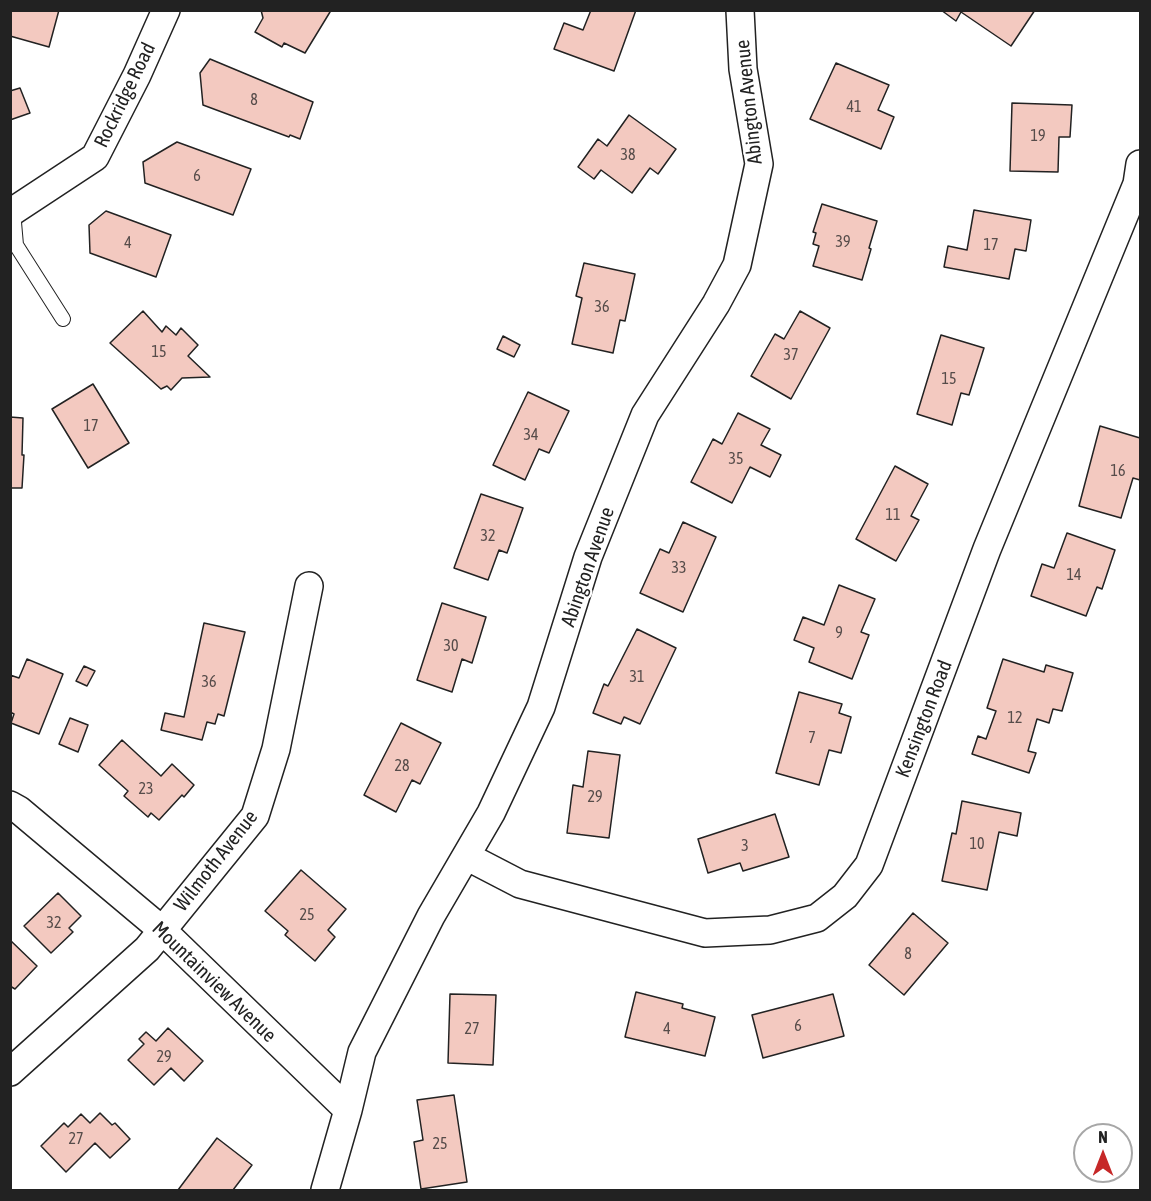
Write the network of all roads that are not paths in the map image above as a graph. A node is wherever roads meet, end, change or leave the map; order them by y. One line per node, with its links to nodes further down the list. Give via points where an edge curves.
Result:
1 (166, 10): 4 (street, Rockridge Road, via 95,157)
2 (741, 10): 8 (street, Abington Avenue, via 743,69 759,164 737,265 645,415 588,557 541,707)
3 (1140, 164): 8 (street, Kensington Road, via 1137,184 987,549 869,865 845,896 817,918 770,930 705,933 520,884)
4 (12, 210): 5 (lane, via 16,245)
5 (63, 319)
6 (309, 586): 9 (street, Wilmoth Avenue, via 276,749 255,816)
7 (10, 805): 9 (street, Mountainview Avenue)
8 (466, 856): 11 (street, Abington Avenue, via 362,1052)
9 (162, 930): 10 (street, Wilmoth Avenue, via 147,949); 11 (street, Mountainview Avenue)
10 (10, 1072)
11 (348, 1110): 12 (street)
12 (325, 1191)

